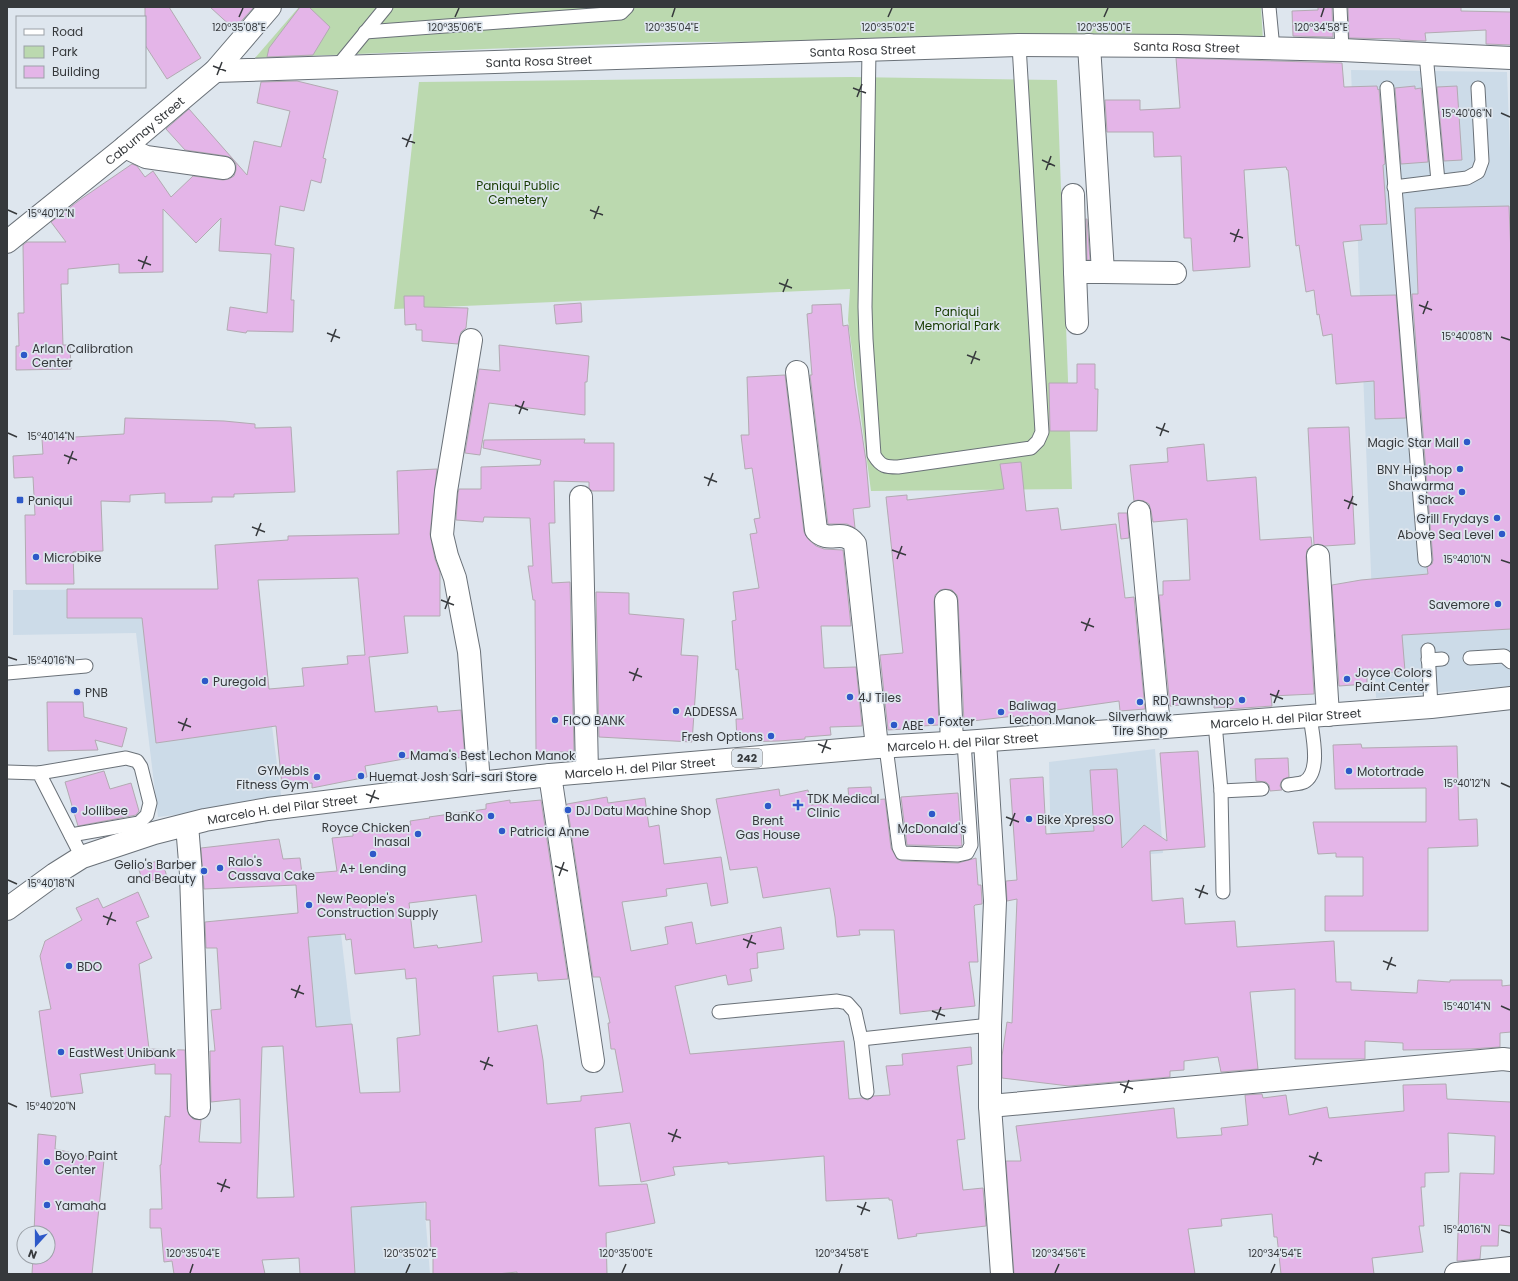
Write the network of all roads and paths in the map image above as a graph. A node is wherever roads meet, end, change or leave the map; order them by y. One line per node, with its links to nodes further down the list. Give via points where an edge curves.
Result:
1 (270, 7): 15 (street, Caburnay Street)
2 (386, 7): 6 (lane)
3 (627, 7): 6 (lane, via 621,12)
4 (1269, 7): 9 (lane)
5 (1340, 7): 11 (lane)
6 (365, 32): 14 (lane)
7 (1019, 45): 8 (street, Santa Rosa Street); 10 (street, Santa Rosa Street); 10 (lane, via 1042,432 1031,448 898,467 887,467 878,462 874,455 866,339 865,276)
8 (1088, 45): 9 (street, Santa Rosa Street); 25 (street)
9 (1273, 49): 11 (street, Santa Rosa Street)
10 (869, 50): 14 (street, Santa Rosa Street)
11 (1342, 50): 12 (street, Santa Rosa Street)
12 (1426, 54): 13 (street, Santa Rosa Street); 20 (lane)
13 (1511, 58)
14 (336, 68): 15 (street, Santa Rosa Street)
15 (215, 71): 18 (street, Caburnay Street)
16 (1387, 88): 21 (lane)
17 (1478, 88): 20 (lane, via 1482,161 1478,172 1467,178)
18 (125, 147): 19 (street, via 146,157); 23 (street, Caburnay Street)
19 (224, 168)
20 (1438, 181): 21 (lane)
21 (1394, 187): 33 (lane)
22 (1073, 195): 24 (street)
23 (7, 242)
24 (1076, 272): 25 (street); 27 (street)
25 (1103, 272): 26 (street)
26 (1175, 273)
27 (1077, 323)
28 (471, 340): 51 (street, via 446,491 442,535 455,578 469,652)
29 (797, 372): 46 (street, via 816,530 820,535 828,537 850,538 855,544)
30 (581, 497): 48 (street)
31 (1139, 512): 44 (street)
32 (1318, 556): 42 (street)
33 (1425, 560)
34 (946, 601): 45 (street)
35 (1470, 658): 37 (lane, via 1504,656)
36 (1442, 660): 41 (lane, via 1428,655)
37 (1511, 662)
38 (86, 666): 39 (lane)
39 (7, 672)
40 (1511, 698): 41 (street, Marcelo H. del Pilar Street / 242)
41 (1431, 707): 42 (street, Marcelo H. del Pilar Street / 242)
42 (1319, 715): 43 (street, Marcelo H. del Pilar Street / 242); 52 (lane, via 1316,762 1311,774 1304,782)
43 (1215, 723): 44 (street, Marcelo H. del Pilar Street / 242); 54 (lane)
44 (1159, 727): 45 (street, Marcelo H. del Pilar Street / 242)
45 (967, 742): 46 (street, Marcelo H. del Pilar Street / 242); 46 (lane, via 971,846 967,853 958,856 902,853); 61 (street, via 995,901)
46 (882, 747): 48 (street, Marcelo H. del Pilar Street / 242)
47 (7, 772): 49 (lane)
48 (586, 772): 50 (street, Marcelo H. del Pilar Street / 242)
49 (39, 773): 56 (lane); 56 (lane, via 126,758 137,761 141,767 150,803 147,815 139,823)
50 (550, 775): 51 (street, Marcelo H. del Pilar Street / 242); 64 (street)
51 (479, 783): 55 (street, Marcelo H. del Pilar Street / 242, via 268,809)
52 (1288, 785)
53 (1262, 789): 54 (lane)
54 (1221, 791): 58 (lane)
55 (187, 824): 57 (street, Marcelo H. del Pilar Street / 242); 67 (street)
56 (70, 835): 57 (lane)
57 (82, 857): 59 (street, Marcelo H. del Pilar Street / 242)
58 (1223, 892)
59 (7, 909)
60 (719, 1012): 62 (lane, via 837,1000 847,1002 855,1012)
61 (990, 1025): 62 (lane); 66 (street)
62 (861, 1039): 65 (lane)
63 (1511, 1060): 66 (street)
64 (593, 1061)
65 (867, 1092)
66 (990, 1106): 69 (street)
67 (199, 1108)
68 (1511, 1268): 70 (street)
69 (1002, 1274)
70 (1456, 1274)

